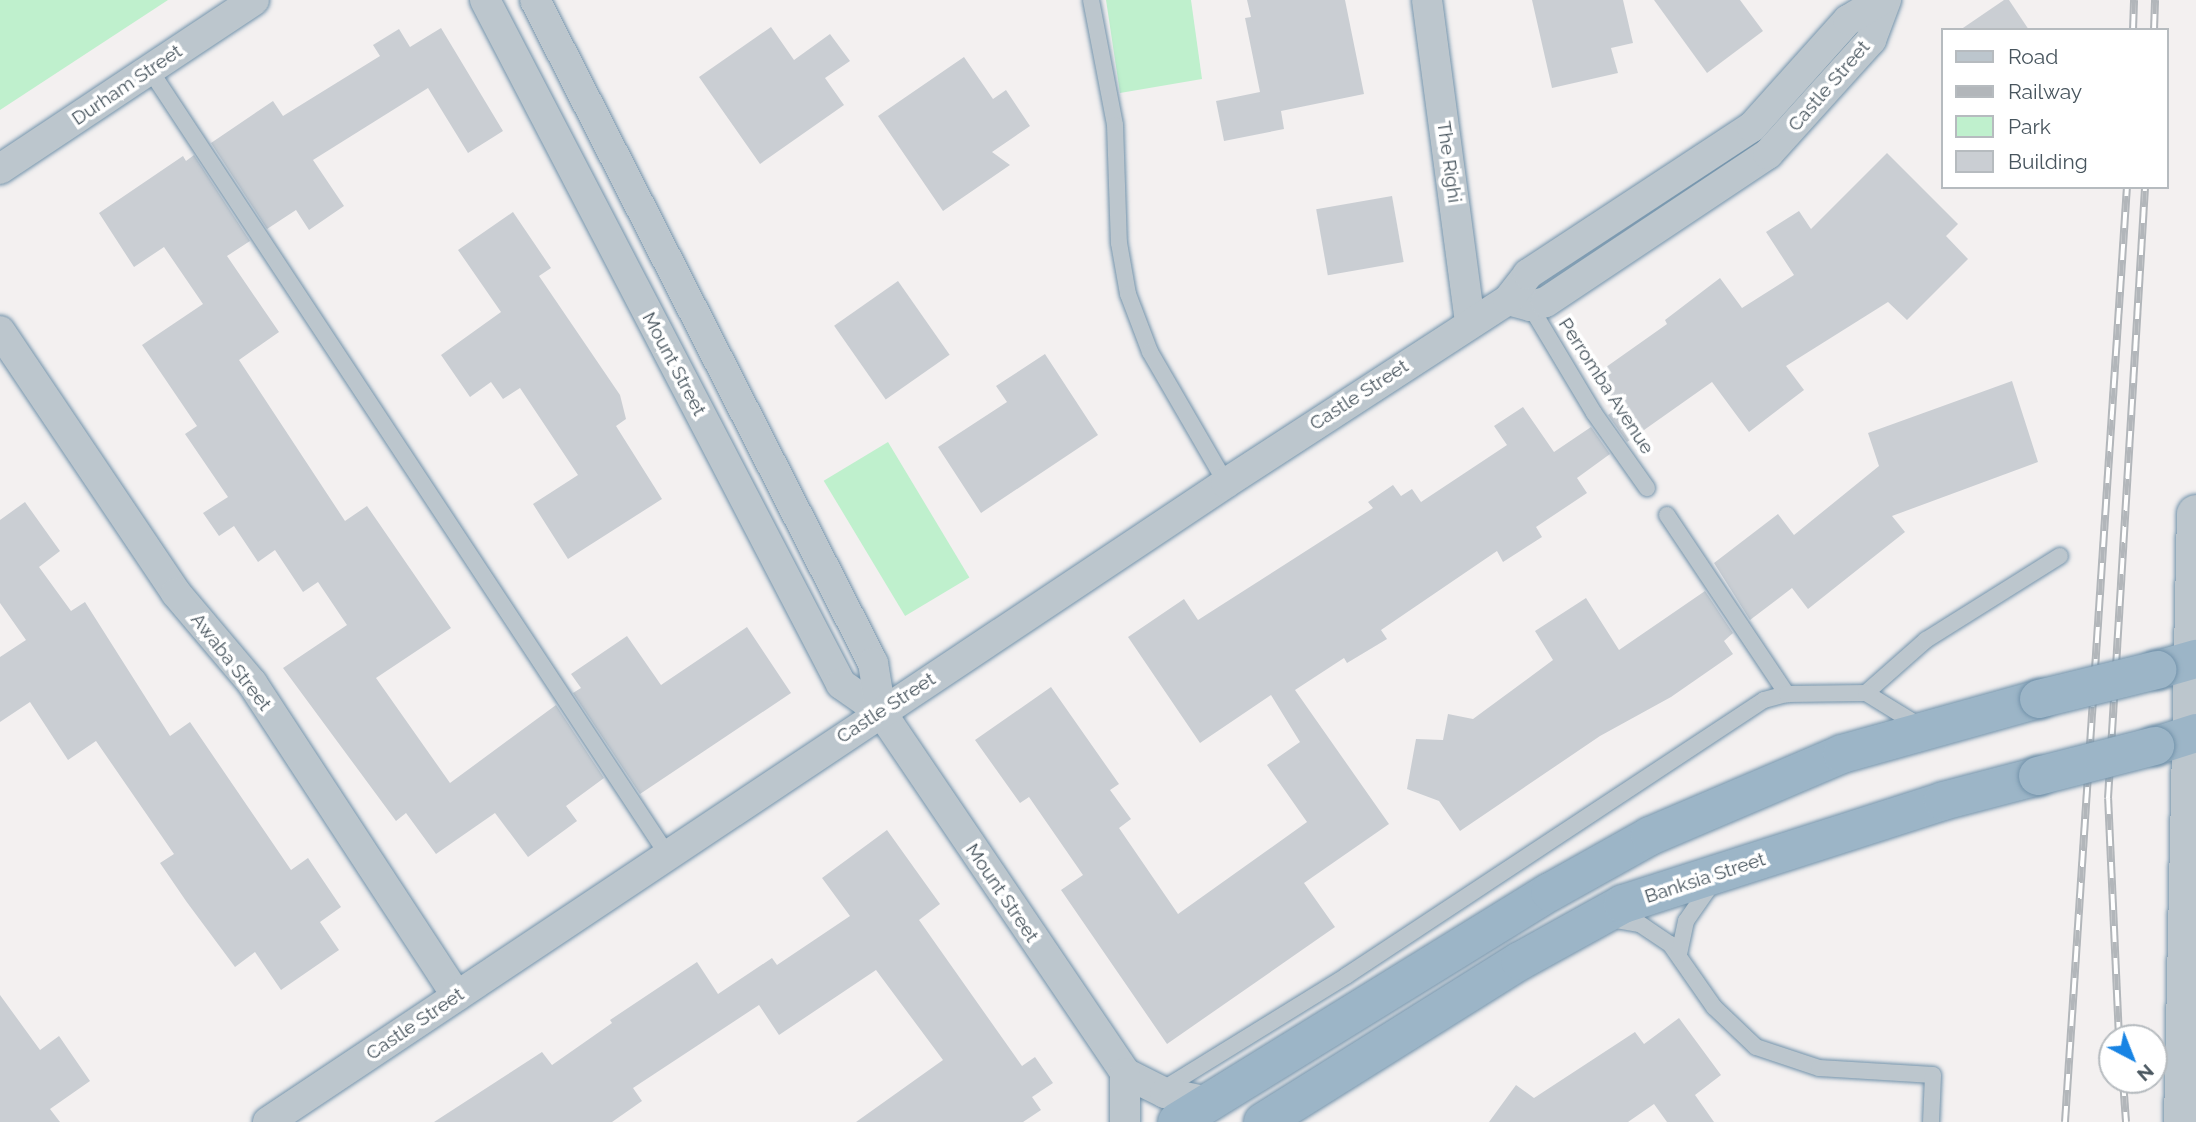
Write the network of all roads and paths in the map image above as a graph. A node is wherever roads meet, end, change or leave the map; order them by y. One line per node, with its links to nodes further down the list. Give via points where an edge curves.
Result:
1 (254, 0): 8 (street, Durham Street)
2 (485, 0): 21 (street, Mount Street, via 841,684)
3 (536, 0): 21 (street, Mount Street, via 873,663)
4 (1091, 0): 13 (lane, via 1115,125 1119,243 1128,294 1150,352)
5 (1427, 0): 11 (street, The Righi)
6 (1881, 0): 10 (street, Castle Street, via 1848,20 1752,127 1528,274)
7 (1886, 0): 10 (street, Castle Street, via 1871,40 1768,154 1546,302)
8 (150, 71): 9 (street, Durham Street); 24 (lane)
9 (0, 169)
10 (1519, 303): 11 (street, Castle Street); 14 (lane, Perromba Avenue)
11 (1470, 323): 13 (street, Castle Street)
12 (0, 331): 30 (street, Awaba Street, via 176,593 251,683)
13 (1226, 482): 21 (street, Castle Street)
14 (1647, 488)
15 (2196, 514): 18 (street)
16 (1667, 515): 20 (lane)
17 (2060, 556): 19 (lane, via 1914,649)
18 (2182, 663): 22 (highway, bridge); 23 (street)
19 (1866, 693): 20 (lane); 22 (lane)
20 (1787, 694): 32 (lane, via 1764,700 1715,729 1346,976)
21 (881, 712): 24 (street, Castle Street); 31 (street, Mount Street)
22 (1925, 729): 32 (highway, via 1809,766 1650,836 1209,1102)
23 (2193, 734): 25 (highway, Banksia Street, bridge, via 1943,801); 27 (street)
24 (667, 854): 30 (street, Castle Street)
25 (1728, 871): 26 (highway, Banksia Street, via 1623,904); 28 (lane, via 1698,900 1686,920)
26 (1589, 921): 28 (lane, via 1640,924); 35 (highway, Banksia Street)
27 (2190, 921): 29 (street)
28 (1679, 954): 36 (lane, via 1728,1024 1777,1058 1819,1068 1933,1076)
29 (2191, 977): 37 (street)
30 (457, 996): 33 (street, Castle Street)
31 (1125, 1073): 32 (street, Mount Street); 34 (street)
32 (1168, 1106)
33 (268, 1122)
34 (1125, 1122)
35 (1263, 1122)
36 (1931, 1122)
37 (2183, 1122)

